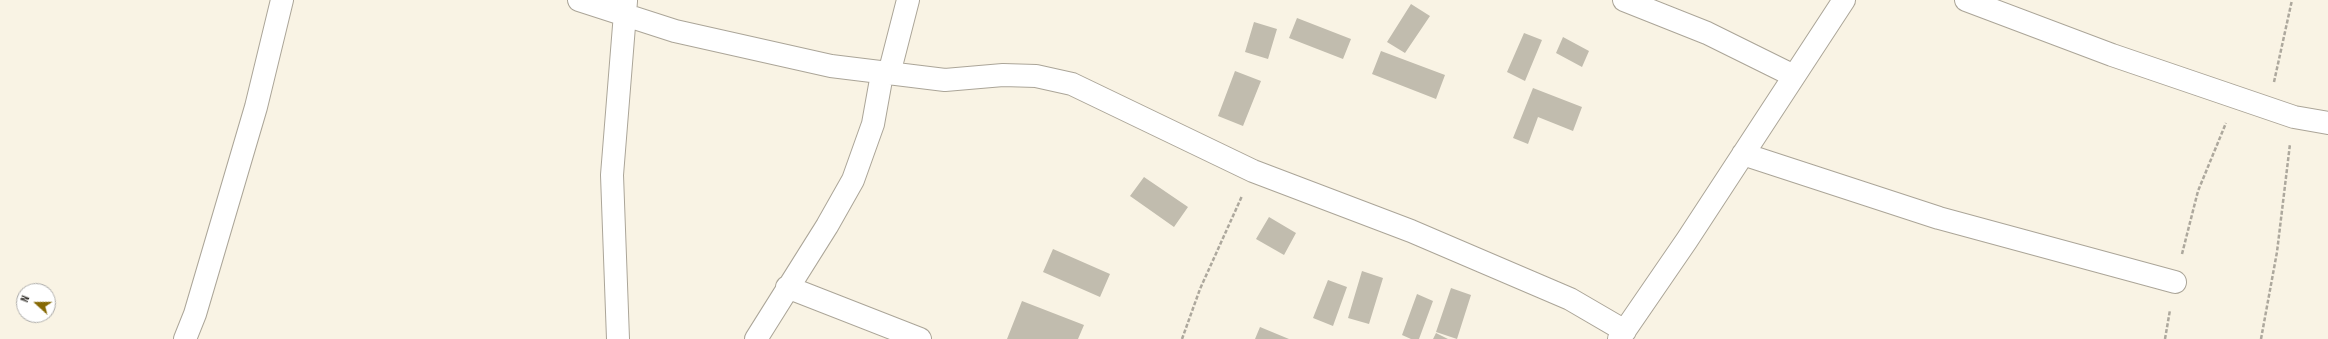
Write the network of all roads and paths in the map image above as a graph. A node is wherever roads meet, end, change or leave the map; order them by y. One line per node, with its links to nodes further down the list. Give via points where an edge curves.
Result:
1 (282, 0): 20 (street, via 256,107)
2 (579, 0): 8 (street)
3 (908, 0): 9 (street)
4 (1624, 0): 10 (street, via 1707,33)
5 (1844, 0): 10 (street)
6 (1966, 0): 11 (street, via 2112,55)
7 (2292, 0): 12 (path)
8 (625, 7): 9 (street, via 675,31 831,66); 21 (street, via 612,175)
9 (885, 74): 16 (street, via 945,80 1003,75 1036,76 1072,84); 18 (street, via 873,124 853,180 827,226)
10 (1794, 76): 15 (street)
11 (2239, 98): 12 (street); 17 (path, via 2198,190)
12 (2267, 107): 13 (street)
13 (2294, 117): 14 (street); 26 (path, via 2277,252)
14 (2328, 123)
15 (1743, 154): 17 (street, via 1939,218); 19 (street)
16 (1253, 171): 19 (street, via 1412,232 1563,296); 24 (path, via 1200,288)
17 (2176, 282): 25 (path)
18 (787, 287): 22 (street); 23 (street)
19 (1622, 335)
20 (186, 339)
21 (618, 339)
22 (756, 339)
23 (920, 339)
24 (1182, 339)
25 (2165, 339)
26 (2261, 339)

